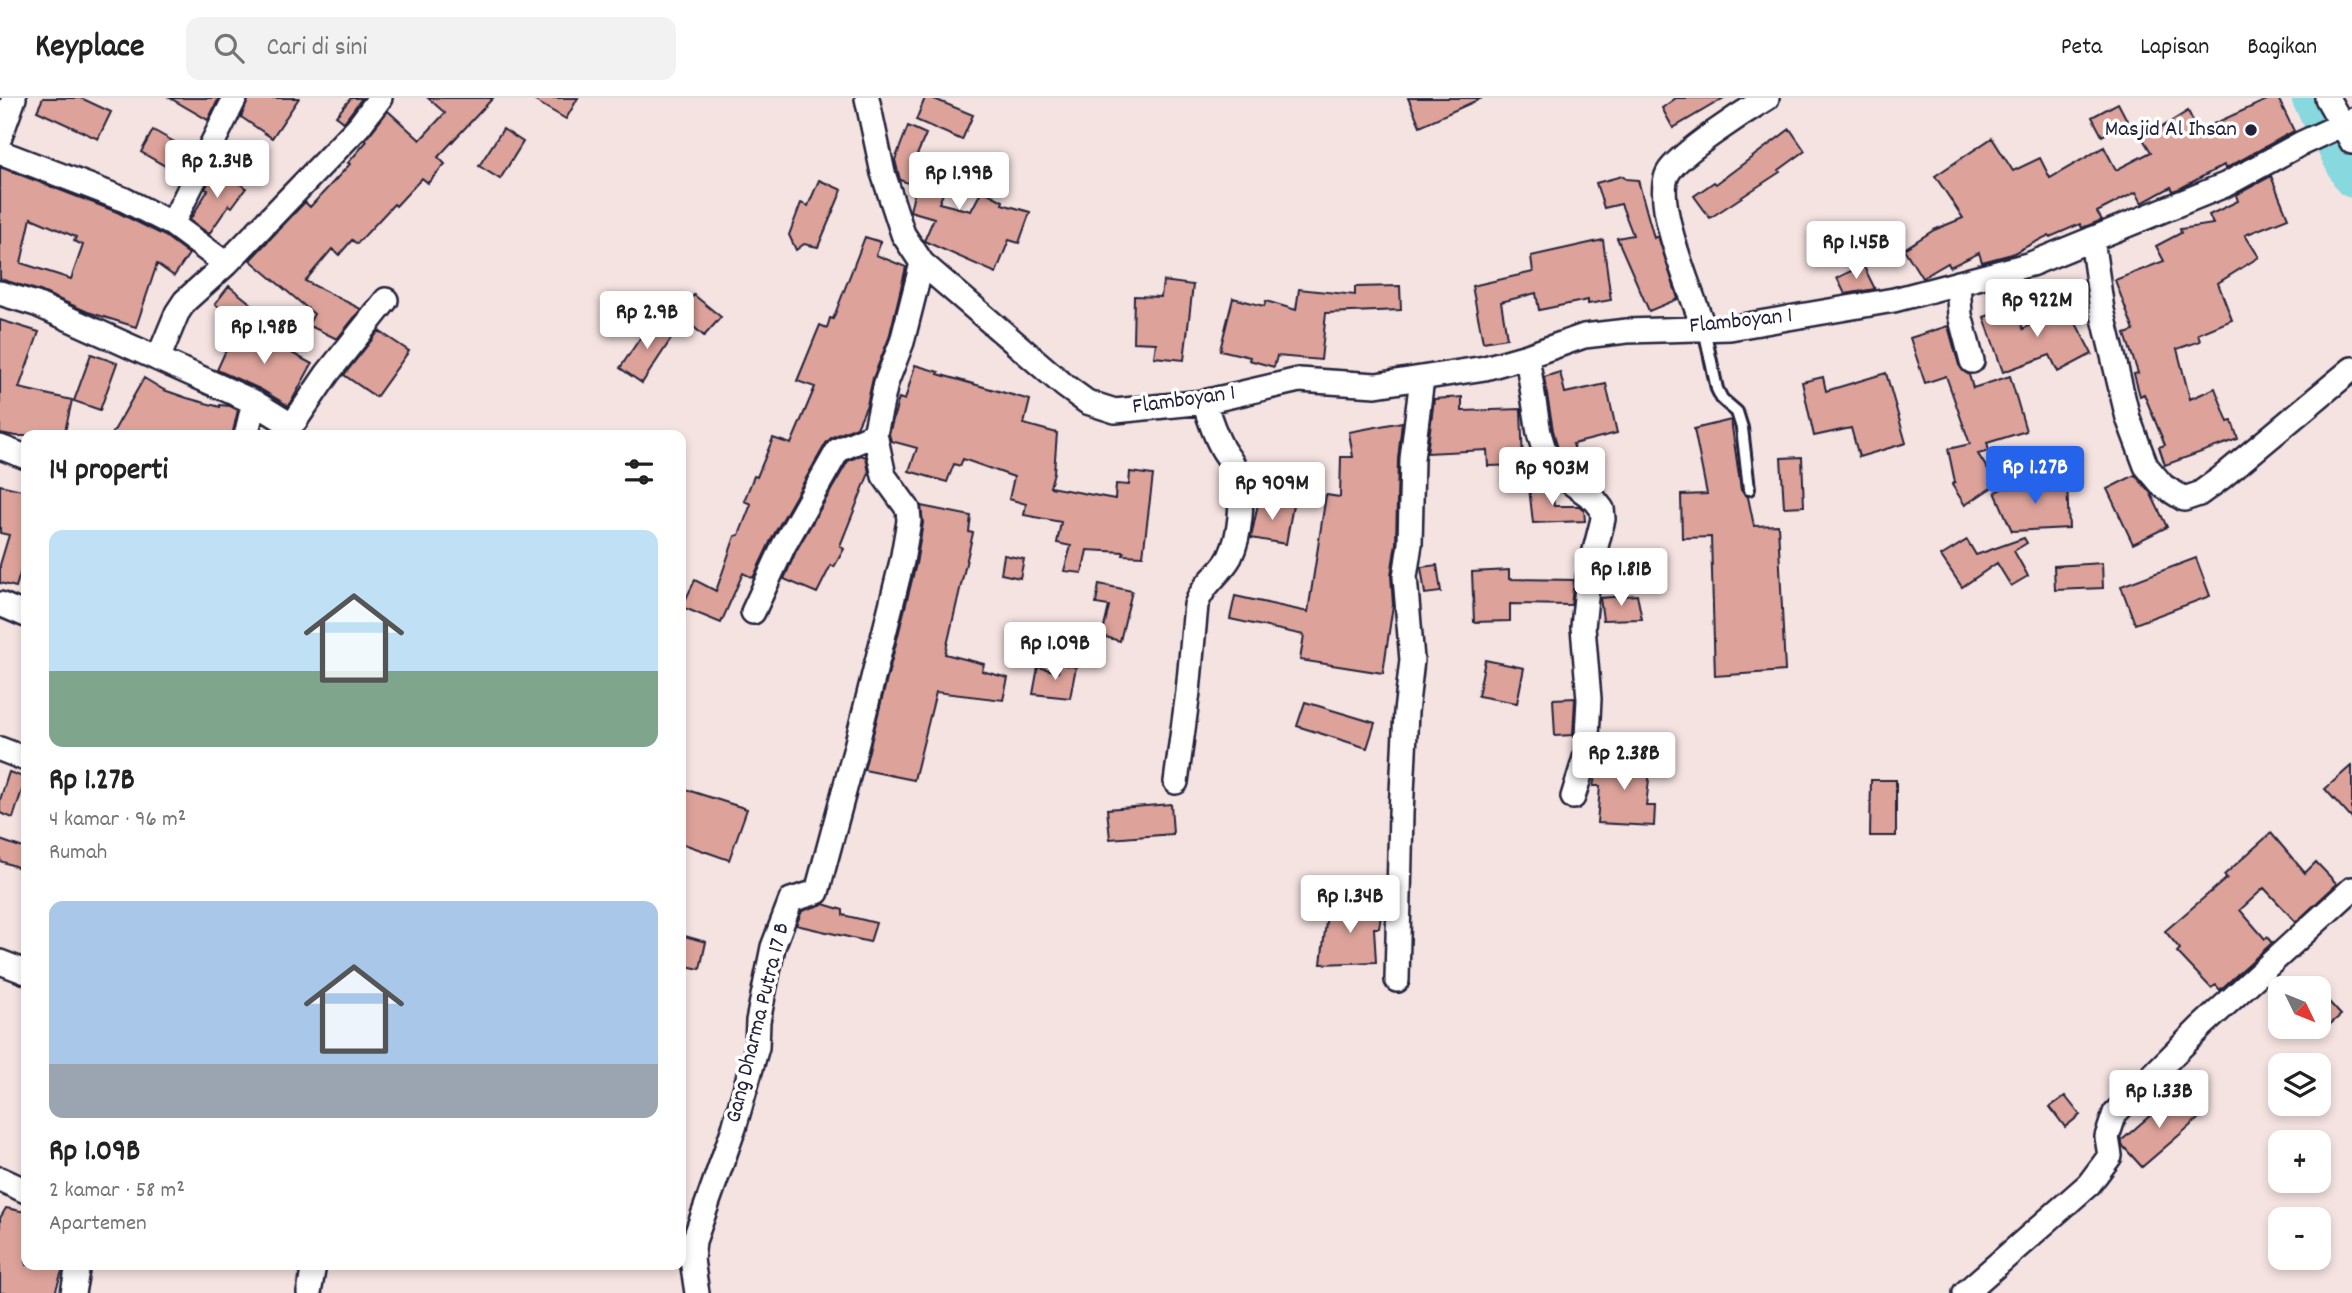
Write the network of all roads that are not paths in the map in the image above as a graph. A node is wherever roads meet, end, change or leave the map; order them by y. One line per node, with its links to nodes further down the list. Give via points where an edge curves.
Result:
1 (13, 98): 8 (street)
2 (235, 98): 10 (street)
3 (380, 98): 13 (street)
4 (867, 98): 12 (street, via 903,234)
5 (1767, 98): 17 (street, via 1676,163 1665,180 1667,217)
6 (2327, 98): 7 (street)
7 (2348, 129): 11 (street, Flamboyan 1, via 2300,144 2225,185)
8 (0, 137)
9 (0, 152): 10 (street, via 123,199)
10 (172, 224): 13 (street)
11 (2092, 239): 14 (street, Flamboyan 1, via 2031,264); 21 (street, via 2102,310 2128,418 2146,466 2163,486 2184,499 2199,494 2230,471)
12 (922, 263): 24 (street, Flamboyan 1, via 1087,402 1115,411); 26 (street)
13 (226, 264): 19 (street, via 181,307)
14 (1958, 283): 17 (street, Flamboyan 1, via 1881,302 1730,328); 20 (street, via 1960,315)
15 (0, 293): 19 (street, via 36,304)
16 (386, 300): 23 (street, via 295,421 288,423)
17 (1704, 328): 18 (street, Flamboyan 1, via 1584,336); 29 (lane, via 1717,388 1737,412 1742,428)
18 (1527, 356): 22 (street, Flamboyan 1); 36 (street, via 1546,456 1602,509 1583,627 1590,699 1586,755)
19 (158, 359): 23 (street)
20 (1972, 361)
21 (2352, 369)
22 (1422, 378): 24 (street, Flamboyan 1, via 1376,385 1299,380); 40 (street, via 1405,576 1412,670 1401,813)
23 (254, 402): 25 (street)
24 (1204, 402): 35 (street, via 1238,474 1240,511 1231,555 1200,592 1196,605)
25 (247, 430)
26 (875, 434): 31 (street, via 838,450 774,564); 47 (street, Gang Dharma Putra 17 B, via 884,476 908,509 902,561 817,892 791,900 773,947 757,1047 692,1250)
27 (0, 447): 28 (street)
28 (21, 455)
29 (1749, 489)
30 (0, 604): 32 (street)
31 (753, 612)
32 (21, 613)
33 (0, 749): 34 (street)
34 (21, 757)
35 (1176, 782)
36 (1573, 797)
37 (2352, 889): 48 (street, via 2141,1085 2115,1113 2107,1137 2110,1156 2089,1184)
38 (0, 962): 39 (street)
39 (21, 970)
40 (1397, 980)
41 (0, 1179): 42 (street)
42 (21, 1189)
43 (77, 1270): 45 (street)
44 (313, 1270): 46 (street)
45 (73, 1293)
46 (309, 1293)
47 (697, 1293)
48 (1965, 1293)

